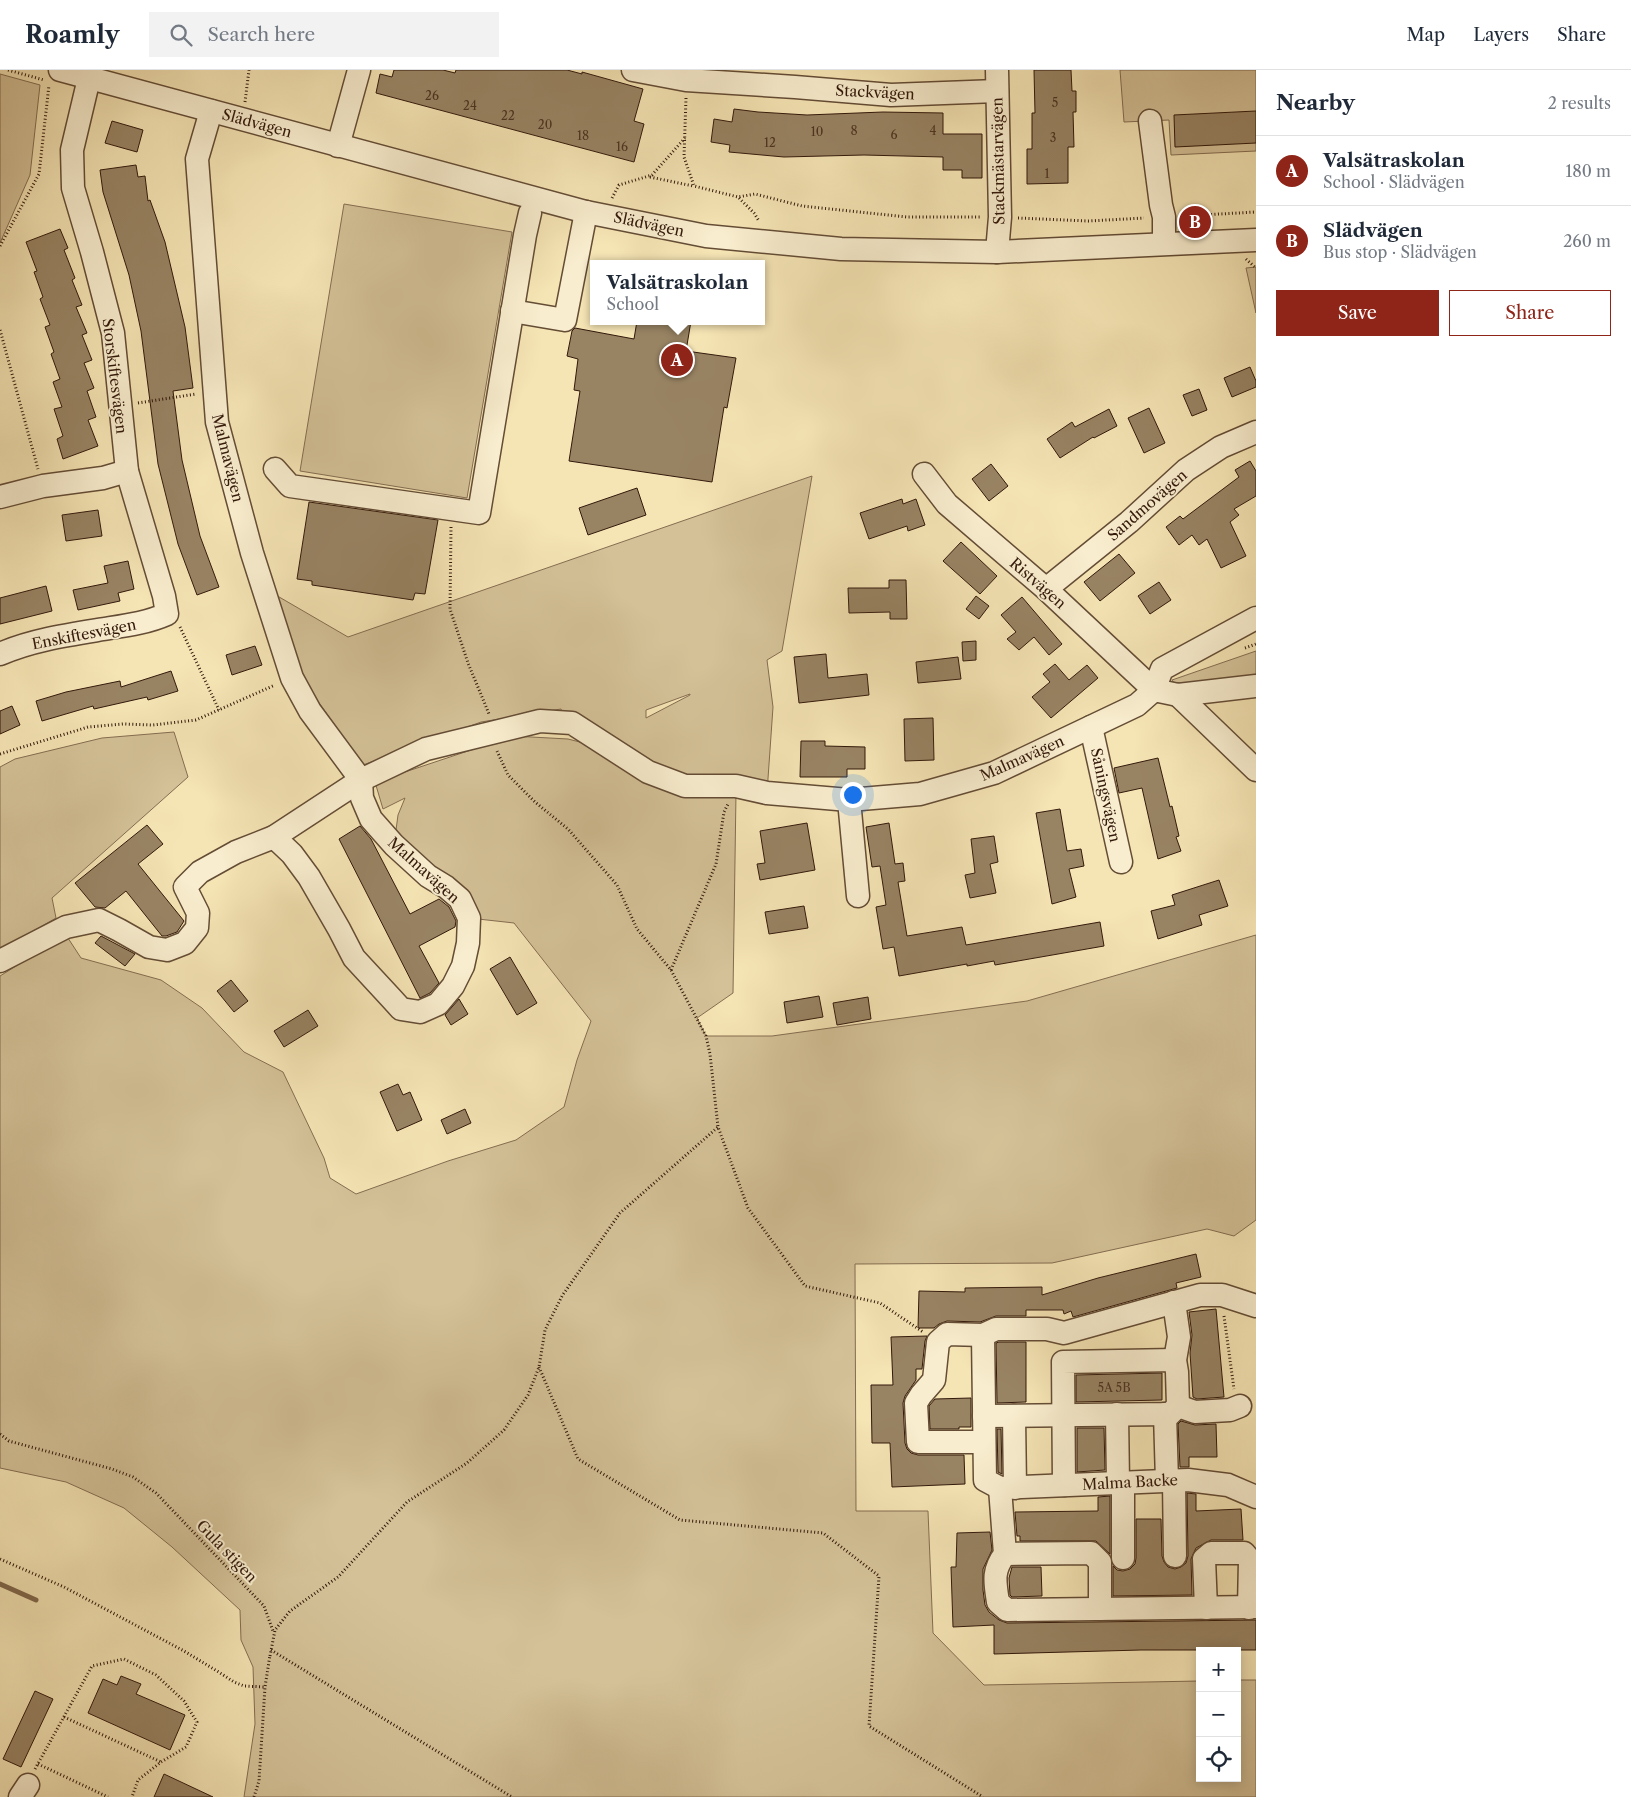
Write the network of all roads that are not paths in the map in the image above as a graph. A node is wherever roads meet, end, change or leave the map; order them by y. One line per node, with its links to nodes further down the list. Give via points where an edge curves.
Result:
1 (359, 70): 9 (street)
2 (633, 70): 5 (street, Stackvägen, via 686,80)
3 (91, 74): 4 (street, Slädvägen); 7 (street, Slädvägen); 18 (street, Storskiftesvägen, via 72,150 73,188 113,333)
4 (55, 76)
5 (796, 78): 6 (street, Stackvägen, via 891,95)
6 (997, 81): 14 (street, Stackmästarvägen, via 1000,217)
7 (211, 111): 9 (street, Slädvägen); 30 (street, Malmavägen, via 197,160 217,422 252,553 292,678 310,711)
8 (1150, 121): 13 (street, via 1164,217)
9 (338, 146): 10 (street, Slädvägen)
10 (586, 212): 14 (street, Slädvägen, via 706,236 841,249); 15 (street, via 565,320)
11 (530, 214): 15 (street)
12 (1256, 240): 13 (street, Slädvägen)
13 (1164, 243): 14 (street, Slädvägen)
14 (997, 252)
15 (512, 311): 17 (street, via 479,513 290,486)
16 (1256, 432): 21 (street, Sandmovägen, via 1221,448 1186,470 1130,522)
17 (275, 469)
18 (127, 472): 20 (street); 22 (street, Storskiftesvägen)
19 (924, 474): 21 (street, Ristvägen, via 947,504)
20 (0, 496)
21 (1046, 589): 26 (street, Ristvägen)
22 (167, 614): 24 (street, Enskiftesvägen, via 152,621 75,634 12,648)
23 (1256, 618): 26 (street, Malmavägen, via 1162,669)
24 (0, 654)
25 (1256, 686): 27 (street)
26 (1154, 690): 27 (street); 28 (street, Malmavägen, via 1137,705)
27 (1178, 696): 29 (street)
28 (1091, 727): 31 (street, Malmavägen, via 994,773 920,794); 33 (street, Såningsvägen)
29 (1256, 770)
30 (361, 780): 31 (street, Malmavägen, via 426,749 540,721 572,723 648,772 685,786 736,786); 32 (street, Malmavägen); 32 (street, Malmavägen, via 362,798 371,819 401,852 460,899 469,918 468,943 462,966 438,1004 420,1012 401,1009 390,998 354,958 309,877)
31 (849, 800): 34 (street)
32 (274, 837): 35 (street, Malmavägen, via 207,868 185,887 198,913 197,928 185,943 167,950 148,946 99,920 66,927)
33 (1120, 862)
34 (858, 896)
35 (0, 961)
36 (1174, 1302): 37 (street, via 1200,1295 1222,1295); 38 (street); 40 (street, via 1179,1337)
37 (1256, 1306)
38 (1064, 1333): 39 (street, via 1046,1329 996,1329); 41 (street)
39 (983, 1335): 46 (street); 48 (street, via 948,1334 938,1342 934,1380 916,1403 918,1442)
40 (1174, 1360): 41 (street); 43 (street, via 1177,1372)
41 (1062, 1362): 45 (street)
42 (1240, 1406): 43 (street, via 1230,1410)
43 (1172, 1410): 44 (street); 49 (street)
44 (1117, 1414): 45 (street); 50 (street)
45 (1063, 1415): 47 (street); 51 (street)
46 (984, 1416): 47 (street); 48 (street)
47 (1014, 1416): 52 (street)
48 (984, 1442): 52 (street, via 985,1480)
49 (1171, 1480): 50 (street, Malma Backe); 53 (street, Malma Backe, via 1228,1484); 55 (street)
50 (1121, 1483): 51 (street, Malma Backe); 56 (street)
51 (1064, 1485): 52 (street, Malma Backe)
52 (1008, 1488): 54 (street)
53 (1256, 1497)
54 (1005, 1554): 59 (street, via 1091,1553 1100,1562); 59 (street, via 998,1564 995,1579 998,1602 1007,1610)
55 (1175, 1556)
56 (1122, 1558)
57 (1253, 1607): 58 (street); 58 (street, via 1250,1560 1244,1553 1211,1553 1204,1560)
58 (1206, 1608): 59 (street)
59 (1100, 1609)

